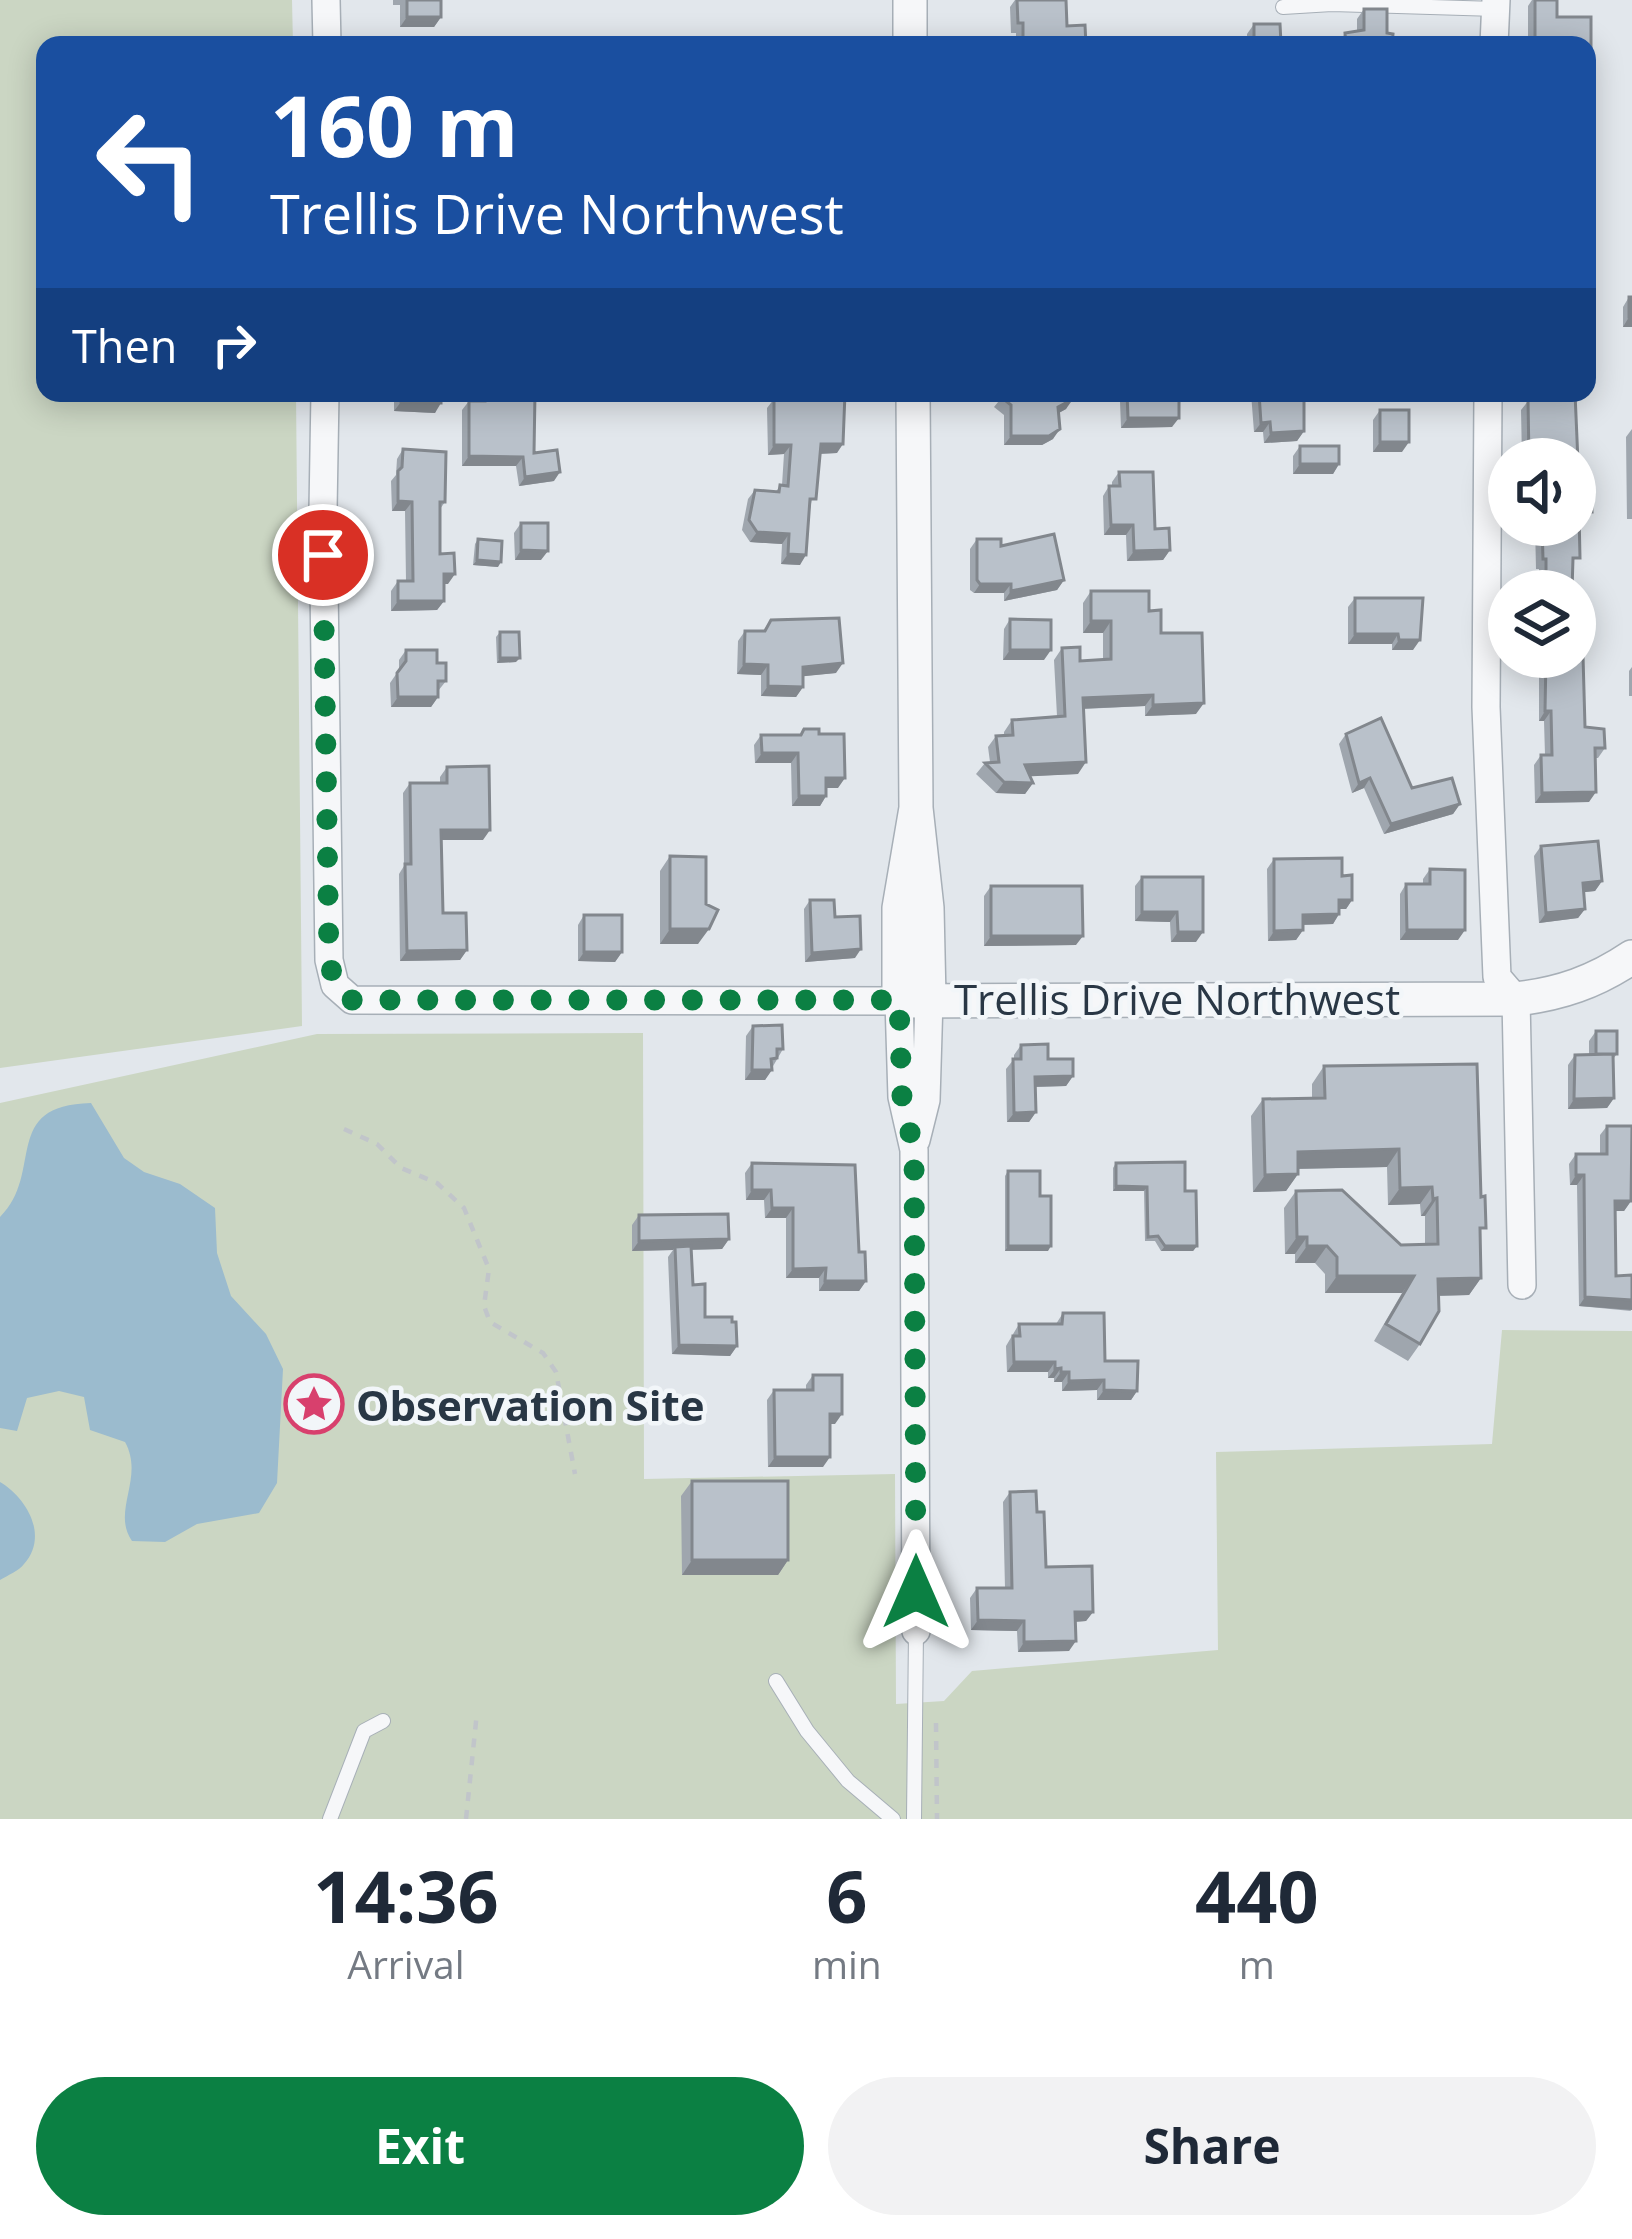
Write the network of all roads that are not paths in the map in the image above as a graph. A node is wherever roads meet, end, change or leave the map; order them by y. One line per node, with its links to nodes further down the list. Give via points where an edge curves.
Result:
1 (326, 0): 5 (street)
2 (910, 0): 6 (street)
3 (1496, 5): 4 (lane); 7 (street)
4 (1282, 7)
5 (327, 36)
6 (910, 36)
7 (1494, 36)
8 (325, 402): 13 (street, Trellis Drive Northwest, via 335,985 352,1000)
9 (913, 402): 13 (street, via 916,808 927,908)
10 (1488, 402): 12 (street, via 1486,707 1497,977)
11 (1632, 957): 12 (street, Trellis Drive Northwest, via 1558,994)
12 (1516, 999): 13 (street, Trellis Drive Northwest); 14 (street)
13 (914, 1000): 15 (street, via 926,1100 914,1150)
14 (1522, 1285)
15 (916, 1631): 20 (lane)
16 (776, 1682): 19 (lane, via 848,1781)
17 (382, 1721): 18 (lane, via 364,1731)
18 (330, 1819)
19 (892, 1819)
20 (914, 1819)

